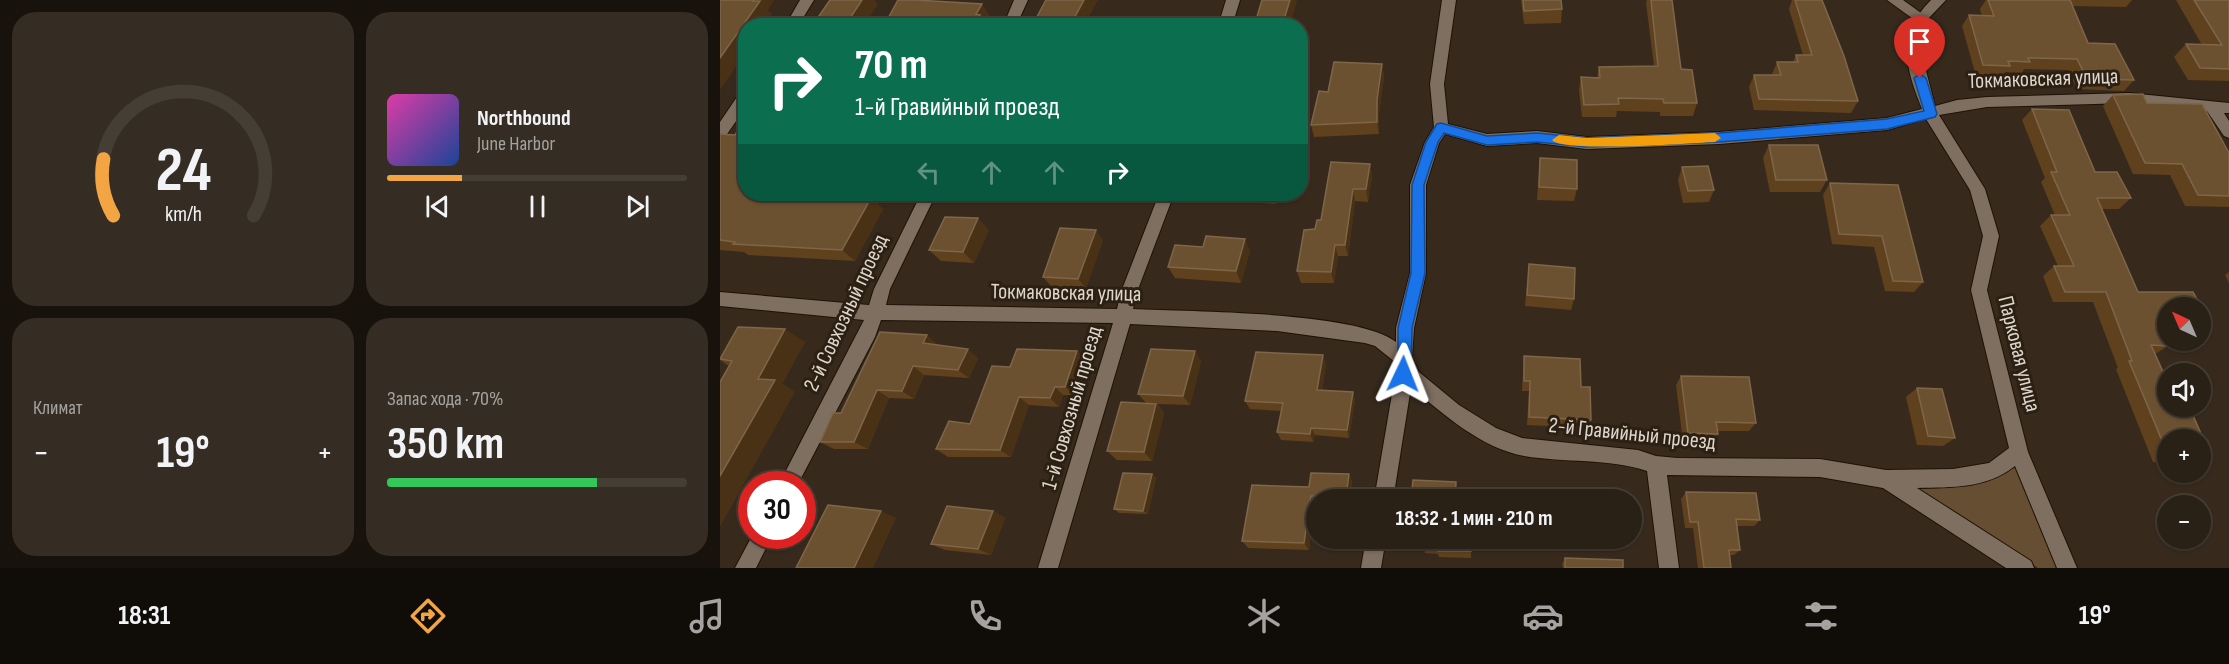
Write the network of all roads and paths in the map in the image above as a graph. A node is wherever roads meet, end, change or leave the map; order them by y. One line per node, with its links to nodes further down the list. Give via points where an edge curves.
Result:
1 (807, 0): 7 (street)
2 (1021, 0): 8 (street)
3 (1233, 0): 9 (street)
4 (1449, 0): 15 (street, via 1437,84)
5 (1894, 0): 10 (street)
6 (1939, 0): 10 (street)
7 (796, 18)
8 (1013, 18)
9 (1227, 18)
10 (1921, 18): 14 (street, Парковая улица, via 1912,43)
11 (2211, 106): 13 (street, Токмаковская улица); 14 (street, Токмаковская улица, via 2129,98 2031,100 1957,105); 16 (street)
12 (738, 107): 17 (street)
13 (2229, 108)
14 (1931, 114): 15 (street, Токмаковская улица, via 1887,124 1719,138 1587,143 1537,137 1487,140); 24 (street, Парковая улица, via 1977,189 1991,237 1979,290)
15 (1441, 128): 23 (street, via 1432,142 1418,185 1418,273 1405,328)
16 (2229, 132)
17 (720, 133)
18 (925, 201): 21 (street, 2-й Совхозный проезд)
19 (1164, 201): 22 (street, 1-й Совхозный проезд)
20 (720, 299): 21 (street, Токмаковская улица)
21 (873, 312): 22 (street, Токмаковская улица); 26 (street, 2-й Совхозный проезд, via 868,332)
22 (1121, 316): 23 (street, Токмаковская улица, via 1277,324 1365,335 1381,341); 32 (street, 1-й Совхозный проезд, via 1117,345)
23 (1404, 359): 25 (street, 2-й Гравийный проезд, via 1413,378 1453,411 1511,443 1638,459); 28 (street)
24 (2019, 452): 27 (street, 2-й Гравийный проезд, via 1993,472 1953,478); 36 (street, Парковая улица)
25 (1656, 465): 27 (street, 2-й Гравийный проезд, via 1820,468); 34 (street)
26 (795, 471)
27 (1886, 479): 35 (street, 2-й Гравийный проезд)
28 (1385, 489)
29 (755, 549): 31 (street)
30 (1374, 549): 33 (street)
31 (745, 568)
32 (1048, 568)
33 (1371, 568)
34 (1669, 568)
35 (2024, 568)
36 (2067, 568)

